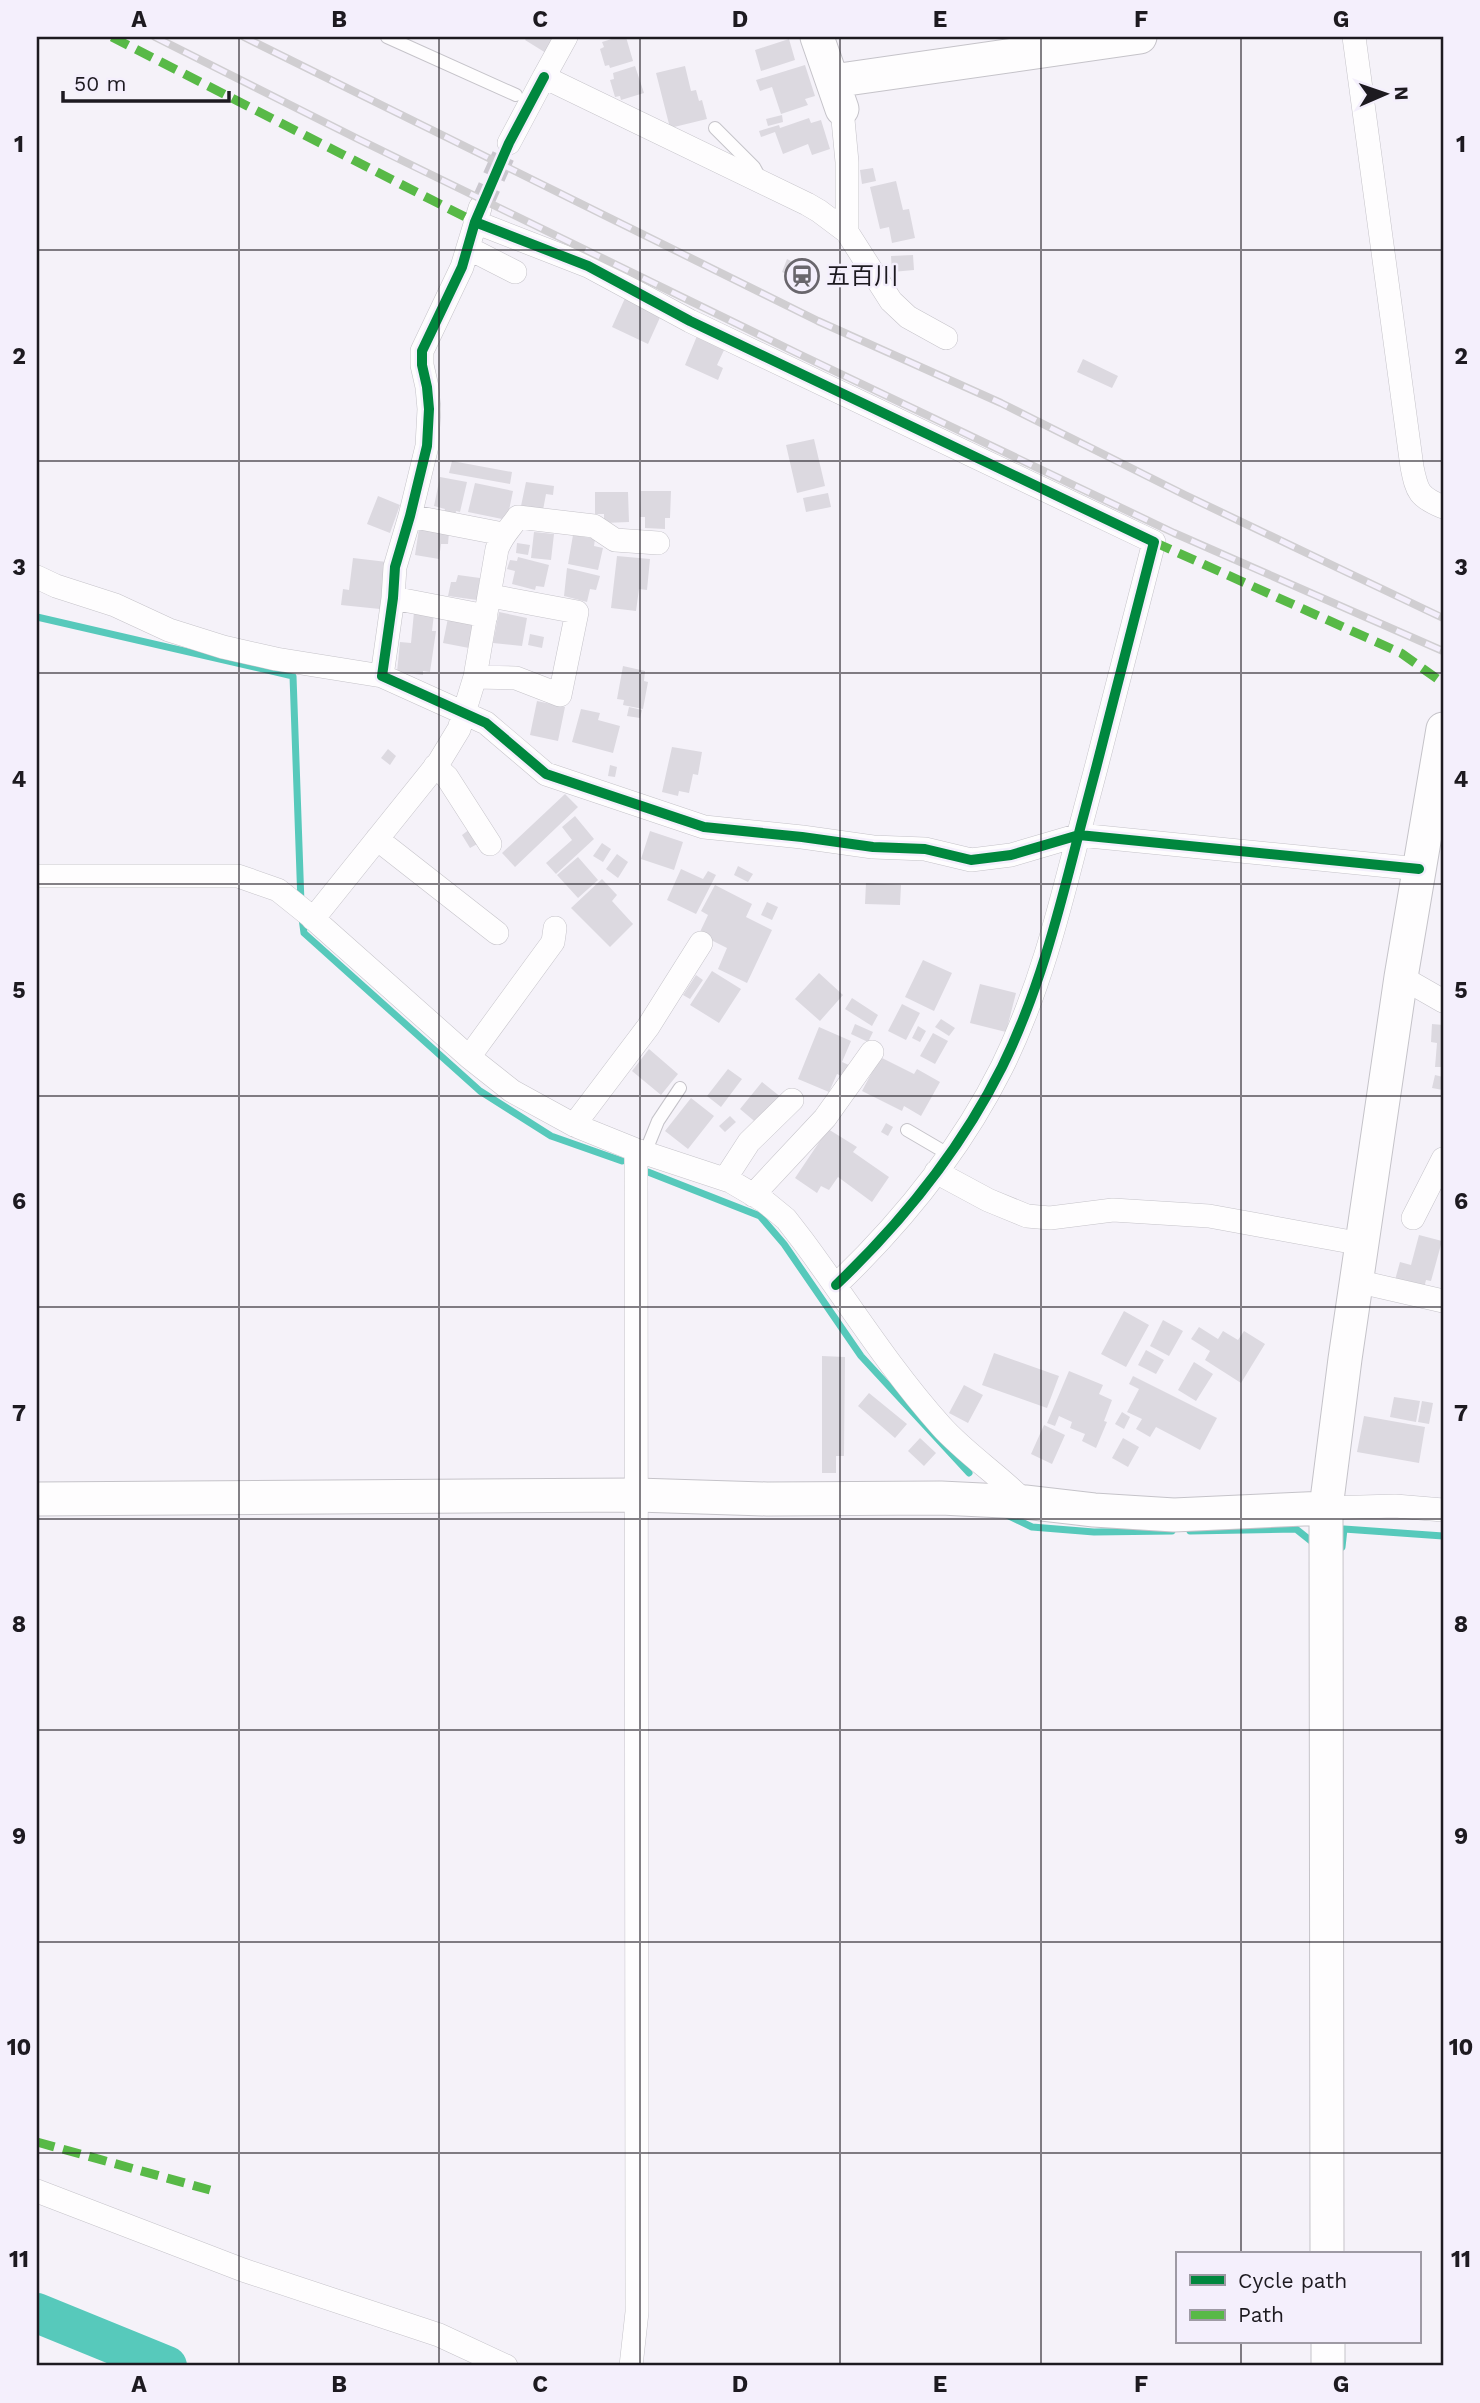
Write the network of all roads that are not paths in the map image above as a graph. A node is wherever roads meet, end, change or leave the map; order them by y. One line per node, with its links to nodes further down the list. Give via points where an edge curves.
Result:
1 (387, 37): 7 (lane)
2 (566, 37): 6 (street)
3 (817, 37): 8 (street)
4 (1140, 37): 8 (street)
5 (1354, 37): 16 (street, via 1412,467 1421,496)
6 (544, 77): 10 (street); 11 (street)
7 (516, 95)
8 (838, 95): 12 (street, via 846,162)
9 (715, 128): 11 (lane)
10 (509, 143)
11 (764, 183): 12 (street, via 819,211)
12 (847, 232): 15 (street, via 891,301 908,317)
13 (468, 248): 14 (street); 17 (street, via 422,351 429,429); 28 (street, via 478,215 1154,542)
14 (514, 272)
15 (946, 338)
16 (1443, 507)
17 (411, 516): 18 (street); 21 (street, via 395,567)
18 (503, 534): 19 (street, via 517,517 594,526 615,540); 22 (street)
19 (658, 543)
20 (37, 577): 23 (street, via 223,647)
21 (393, 598): 22 (street); 23 (street)
22 (488, 606): 24 (street); 24 (street, via 577,612 560,695 516,678)
23 (382, 676): 25 (street)
24 (475, 677): 25 (street)
25 (465, 713): 27 (street); 28 (street, via 486,723 546,774 704,827 925,849 971,860 1011,855)
26 (1443, 729): 31 (street)
27 (435, 766): 29 (street); 30 (street)
28 (1079, 835): 31 (street); 47 (street, via 1041,974 1020,1029 985,1097)
29 (377, 839): 33 (street); 35 (street)
30 (490, 844)
31 (1419, 869): 37 (street)
32 (37, 876): 33 (street, via 238,876 278,890)
33 (310, 916): 40 (street)
34 (555, 928): 40 (street, via 553,942)
35 (496, 933)
36 (701, 943): 43 (street, via 648,1027)
37 (1401, 977): 38 (street); 51 (street)
38 (1443, 1001)
39 (872, 1052): 49 (street, via 825,1118)
40 (469, 1057): 43 (street, via 512,1091)
41 (680, 1088): 45 (lane)
42 (792, 1100): 48 (street, via 749,1142)
43 (574, 1125): 45 (street)
44 (907, 1130): 47 (lane)
45 (640, 1152): 48 (street); 55 (street)
46 (1443, 1159): 50 (street)
47 (942, 1163): 51 (street, via 988,1200 1027,1216 1050,1218 1113,1210 1209,1216); 53 (street, via 912,1207)
48 (725, 1179): 49 (street)
49 (753, 1195): 53 (street, via 786,1219)
50 (1413, 1218)
51 (1362, 1244): 52 (street)
52 (1356, 1282): 54 (street); 58 (street)
53 (836, 1285): 57 (street, via 909,1390 944,1430)
54 (1443, 1301)
55 (637, 1495): 56 (street); 57 (street); 64 (street, via 637,2312)
56 (37, 1499)
57 (1025, 1502): 58 (street, via 1174,1515)
58 (1326, 1508): 59 (street); 61 (street)
59 (1443, 1510)
60 (37, 2191): 63 (street, via 243,2270 439,2335)
61 (1327, 2252)
62 (1328, 2344): 65 (street)
63 (506, 2366)
64 (631, 2366)
65 (1328, 2366)

